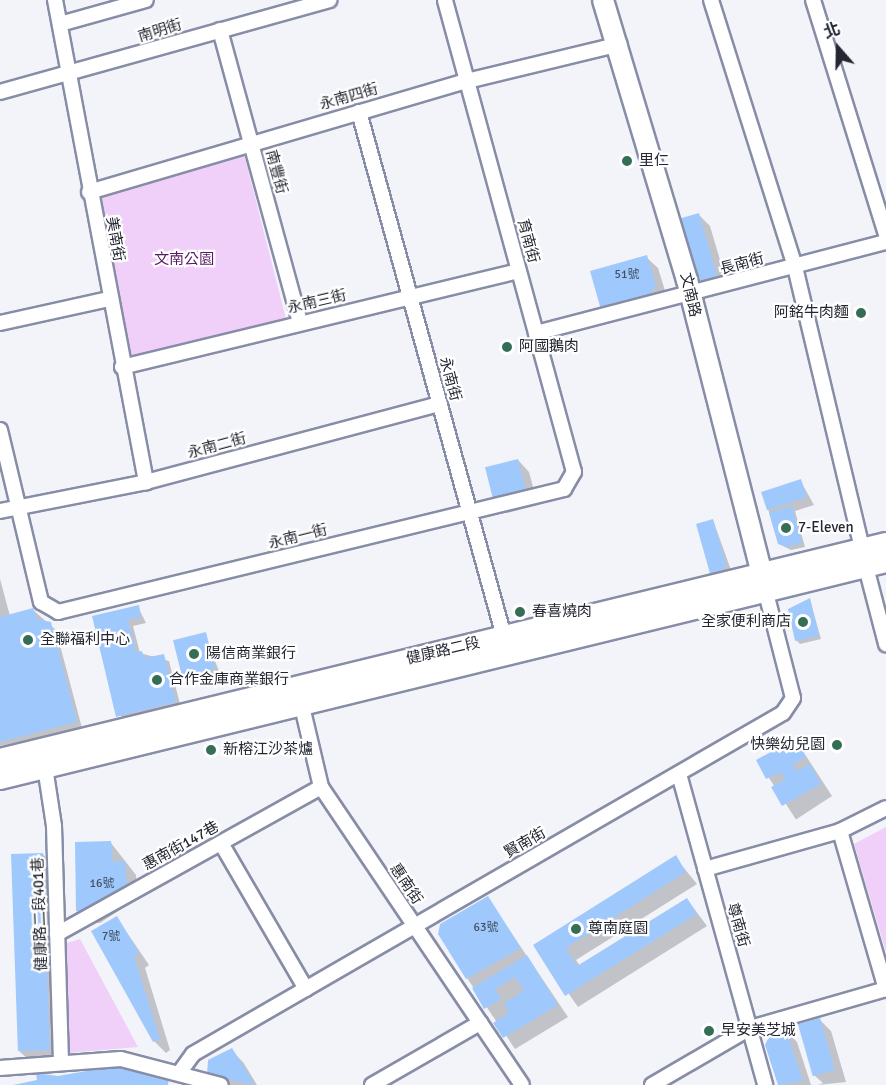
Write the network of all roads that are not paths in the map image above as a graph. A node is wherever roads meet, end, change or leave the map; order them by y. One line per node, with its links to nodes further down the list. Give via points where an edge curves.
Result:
1 (55, 0): 8 (street, 美南街)
2 (146, 0): 8 (street)
3 (329, 0): 9 (street, 南明街)
4 (445, 0): 12 (street, 育南街)
5 (603, 0): 10 (street, 文南路)
6 (711, 0): 19 (street)
7 (813, 0): 17 (street)
8 (60, 24): 11 (street, 美南街)
9 (220, 30): 11 (street, 南明街); 15 (street, 南豐街)
10 (620, 44): 12 (street, 永南四街); 22 (street, 文南路)
11 (68, 76): 13 (street, 南明街); 16 (street, 美南街)
12 (467, 81): 14 (street, 永南四街); 20 (street, 育南街)
13 (0, 92)
14 (359, 111): 15 (street, 永南四街); 21 (street, 永南街)
15 (251, 143): 16 (street, 永南四街); 24 (street, 南豐街)
16 (89, 192): 23 (street, 美南街)
17 (886, 234)
18 (886, 242): 19 (street, 長南街)
19 (795, 267): 22 (street, 長南街); 36 (street)
20 (519, 271): 21 (street, 永南三街); 26 (street, 育南街)
21 (410, 296): 24 (street, 永南三街); 28 (street, 永南街)
22 (690, 296): 26 (street, 長南街); 38 (street, 文南路)
23 (109, 299): 25 (street); 27 (street, 美南街)
24 (300, 322): 27 (street, 永南三街)
25 (0, 323)
26 (536, 333): 31 (street, 育南街, via 574,472)
27 (122, 367): 30 (street, 美南街)
28 (440, 404): 30 (street, 永南二街); 34 (street, 永南街)
29 (0, 430): 32 (street)
30 (146, 482): 32 (street, 永南二街)
31 (564, 489): 34 (street, 永南一街)
32 (19, 507): 33 (street, 永南二街); 34 (street, 永南一街, via 41,602 58,612)
33 (0, 511)
34 (470, 512): 40 (street, 永南街)
35 (886, 543): 36 (street, 健康路二段)
36 (864, 558): 37 (street, 健康路二段); 38 (street, 健康路二段); 39 (street)
37 (886, 562)
38 (764, 584): 40 (street, 健康路二段); 44 (street, 賢南街, via 793,698 783,713)
39 (886, 644)
40 (507, 645): 41 (street, 健康路二段)
41 (299, 695): 42 (street, 健康路二段); 43 (street, 健康路二段); 46 (street, 惠南街)
42 (0, 759)
43 (45, 767): 45 (street, 健康路二段); 52 (street, 健康路二段401巷, via 54,826)
44 (679, 774): 50 (street, 尊南街); 51 (street, 賢南街)
45 (0, 779)
46 (321, 787): 49 (street, 惠南街147巷); 51 (street, 惠南街)
47 (886, 808): 48 (street)
48 (840, 831): 50 (street); 54 (street)
49 (221, 843): 52 (street, 惠南街147巷); 53 (street)
50 (705, 869): 56 (street, 尊南街)
51 (415, 926): 53 (street, 賢南街); 55 (street, 惠南街)
52 (57, 934): 57 (street, 健康路二段401巷)
53 (306, 989): 59 (street, 賢南街, via 193,1054)
54 (886, 989): 56 (street)
55 (480, 1023): 62 (street); 63 (street, 惠南街)
56 (750, 1028): 64 (street); 65 (street, 尊南街)
57 (61, 1061): 58 (street); 59 (street, via 121,1059)
58 (0, 1068)
59 (180, 1072): 60 (street); 61 (street)
60 (192, 1085)
61 (221, 1085)
62 (372, 1085)
63 (522, 1085)
64 (652, 1085)
65 (765, 1085)

